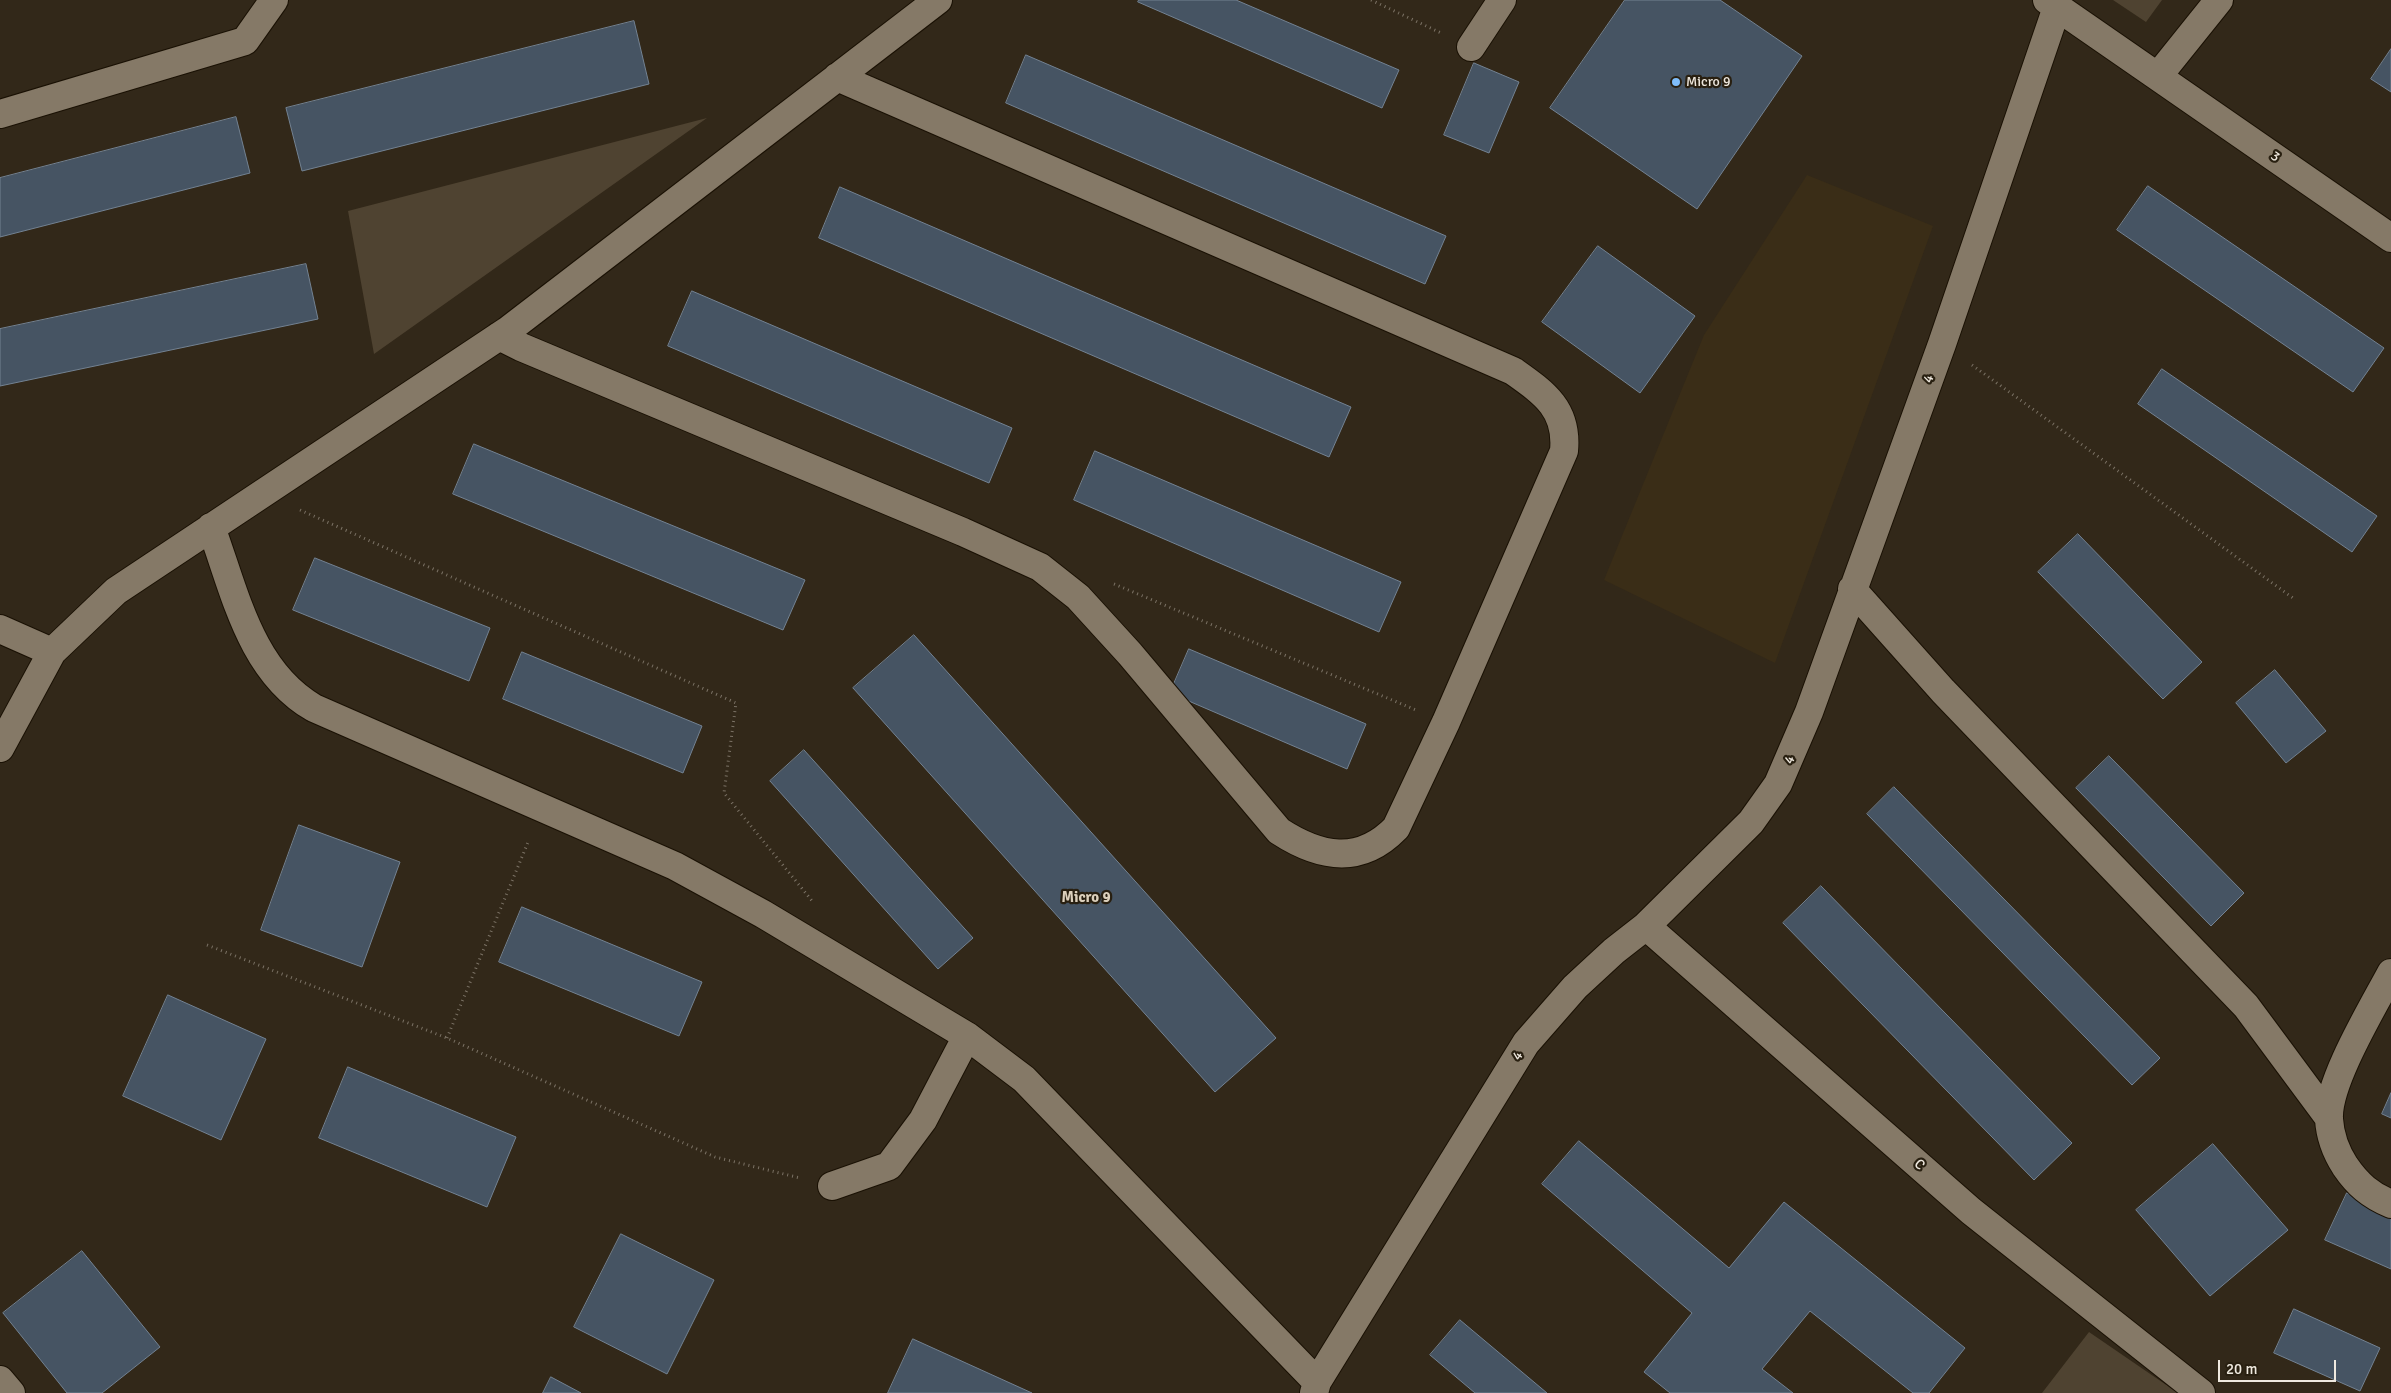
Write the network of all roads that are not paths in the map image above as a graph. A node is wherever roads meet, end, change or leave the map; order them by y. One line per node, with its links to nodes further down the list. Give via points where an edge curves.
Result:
1 (274, 0): 9 (street, via 244,41)
2 (938, 0): 8 (street)
3 (1502, 0): 6 (street)
4 (2219, 0): 7 (street)
5 (2052, 3): 7 (street, 3); 13 (street, 4, via 1942,344)
6 (1471, 47)
7 (2158, 76): 10 (street, 3)
8 (837, 77): 11 (street); 11 (street, via 1514,371 1550,400 1565,429 1564,451 1446,722 1396,828 1385,840 1369,849 1330,853 1298,843 1279,831 1130,654 1078,597 1040,567)
9 (0, 114)
10 (2391, 238)
11 (499, 336): 12 (street)
12 (210, 527): 15 (street, via 116,591); 19 (street, via 254,644 271,671 295,696 314,708 709,883)
13 (1852, 589): 17 (street, 4, via 1809,712 1778,784 1751,822); 20 (street, via 1943,691 2246,1006)
14 (0, 629): 15 (street)
15 (52, 652): 16 (street)
16 (0, 748)
17 (1646, 926): 24 (street, 4, via 1575,987 1526,1043); 26 (street, C, via 1971,1210)
18 (2391, 973): 20 (street, via 2340,1073)
19 (967, 1036): 21 (street, via 922,1120 889,1166); 24 (street, via 1024,1079)
20 (2329, 1118): 22 (street, via 2335,1146 2354,1180 2373,1196)
21 (832, 1186)
22 (2391, 1204)
23 (0, 1380): 25 (street)
24 (1316, 1388)
25 (11, 1393)
26 (2201, 1393)

